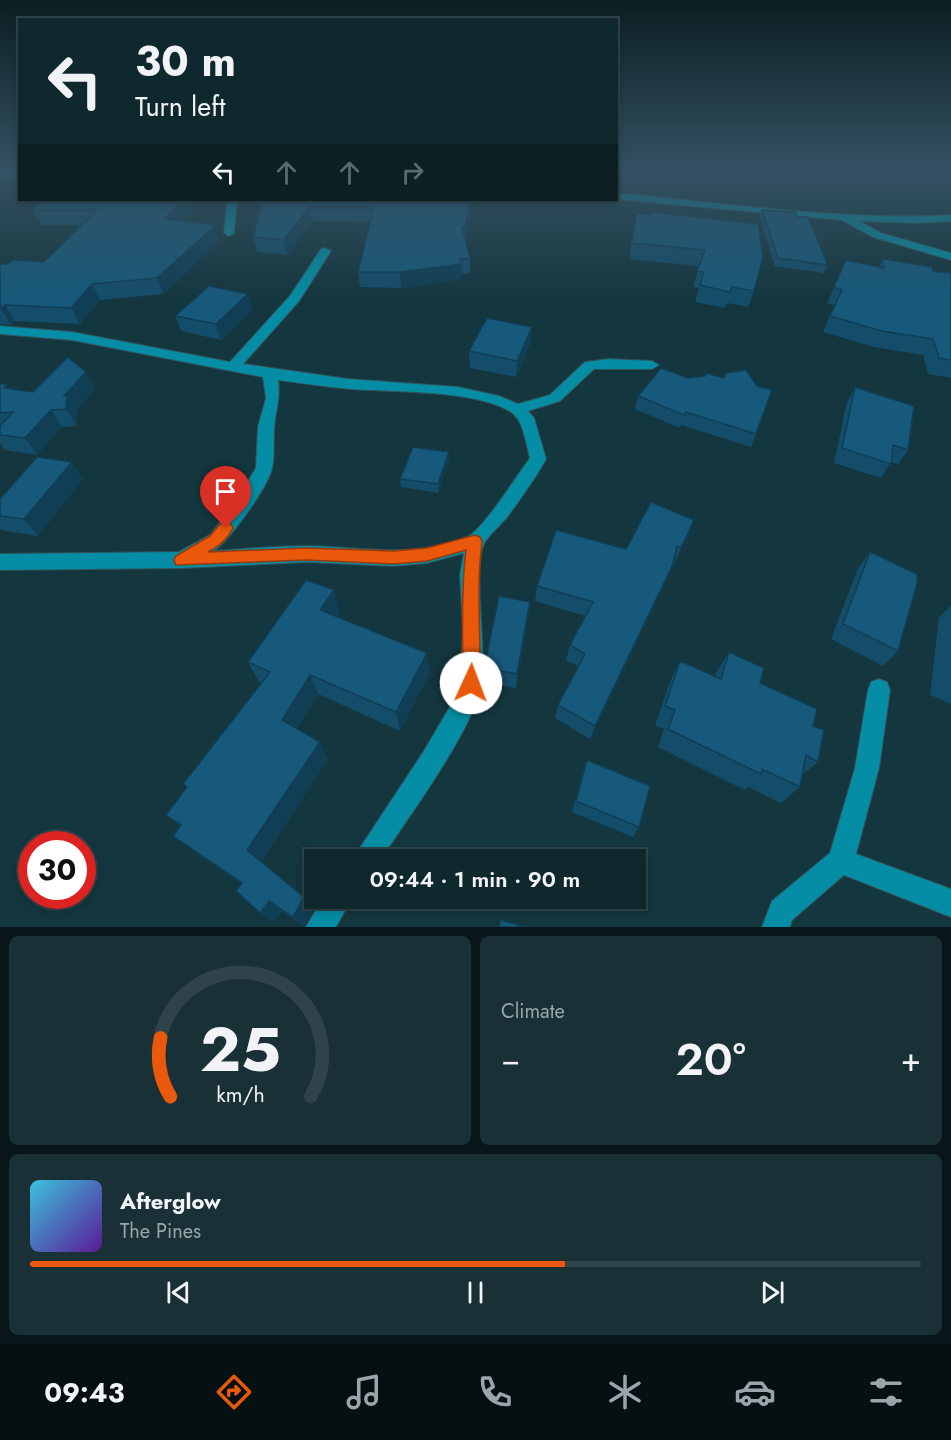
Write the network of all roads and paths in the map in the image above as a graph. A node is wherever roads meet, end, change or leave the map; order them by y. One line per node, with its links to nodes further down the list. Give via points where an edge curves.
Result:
1 (231, 214): 5 (street)
2 (815, 214): 3 (street)
3 (845, 217): 4 (street); 7 (street, via 877,235)
4 (951, 218)
5 (229, 232)
6 (325, 251): 9 (street, via 295,298)
7 (951, 257)
8 (0, 330): 9 (street, via 72,336)
9 (235, 365): 11 (street)
10 (652, 365): 12 (street, via 590,365 555,398)
11 (270, 374): 12 (street, via 458,392); 14 (street, via 273,398 266,427 264,469 216,540)
12 (517, 409): 13 (street, via 526,418 538,459)
13 (475, 542): 14 (street, via 427,555 394,558 307,554); 17 (street, via 470,574 471,683 459,713 432,759)
14 (182, 560): 15 (street)
15 (0, 562)
16 (879, 690): 18 (street, via 867,768)
17 (372, 849)
18 (841, 861): 19 (street); 22 (street, via 782,911)
19 (951, 903)
20 (332, 909): 21 (street)
21 (320, 927)
22 (776, 927)

